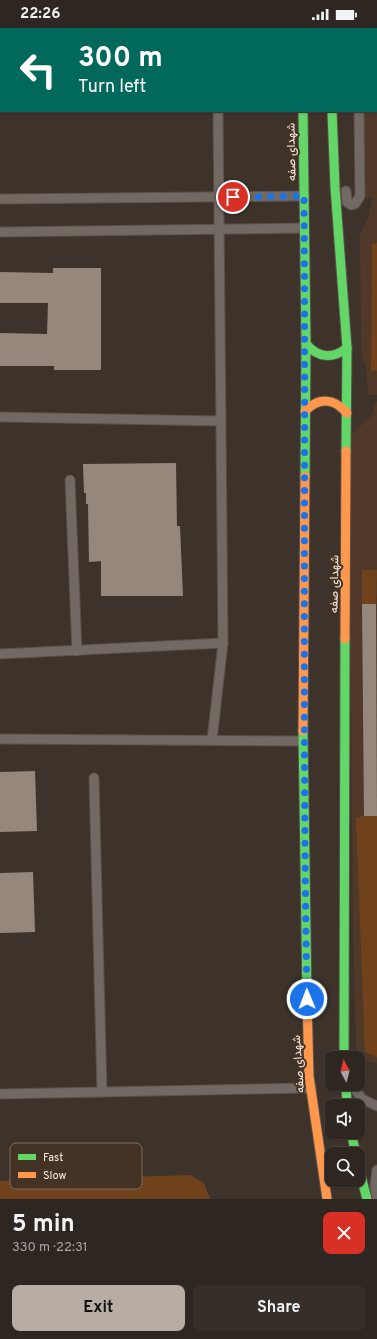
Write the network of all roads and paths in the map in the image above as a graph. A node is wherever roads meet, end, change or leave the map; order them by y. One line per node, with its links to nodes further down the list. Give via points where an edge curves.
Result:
1 (218, 112): 9 (lane)
2 (303, 112): 8 (main road, شهدای صفه)
3 (332, 112): 15 (main road, شهدای صفه, via 334,187)
4 (339, 112): 6 (lane)
5 (359, 112): 7 (lane, via 360,196 355,204 347,202)
6 (342, 129)
7 (346, 180)
8 (304, 196): 9 (lane); 11 (main road, شهدای صفه)
9 (219, 198): 10 (lane); 12 (lane)
10 (0, 199)
11 (304, 228): 12 (lane); 14 (main road, شهدای صفه)
12 (219, 230): 13 (lane); 19 (lane)
13 (0, 232)
14 (306, 344): 15 (main road, via 314,352 325,356 337,354); 16 (main road, شهدای صفه)
15 (347, 348): 17 (main road, شهدای صفه)
16 (305, 410): 17 (main road, via 315,402 327,400 339,403); 26 (main road, شهدای صفه)
17 (347, 413): 28 (main road, شهدای صفه)
18 (0, 417): 19 (lane)
19 (221, 421): 21 (lane)
20 (70, 480): 22 (lane)
21 (223, 643): 22 (lane); 25 (lane)
22 (77, 651): 23 (lane)
23 (0, 654)
24 (0, 739): 25 (lane)
25 (212, 740): 26 (lane)
26 (303, 741): 29 (main road, شهدای صفه)
27 (94, 778): 31 (lane)
28 (344, 1051)
29 (311, 1088): 31 (lane); 36 (main road, شهدای صفه)
30 (356, 1091): 33 (lane, via 362,1099)
31 (102, 1092): 32 (lane)
32 (0, 1094)
33 (377, 1106)
34 (377, 1170): 38 (lane)
35 (364, 1187): 37 (main road)
36 (327, 1199)
37 (367, 1199)
38 (377, 1199)

